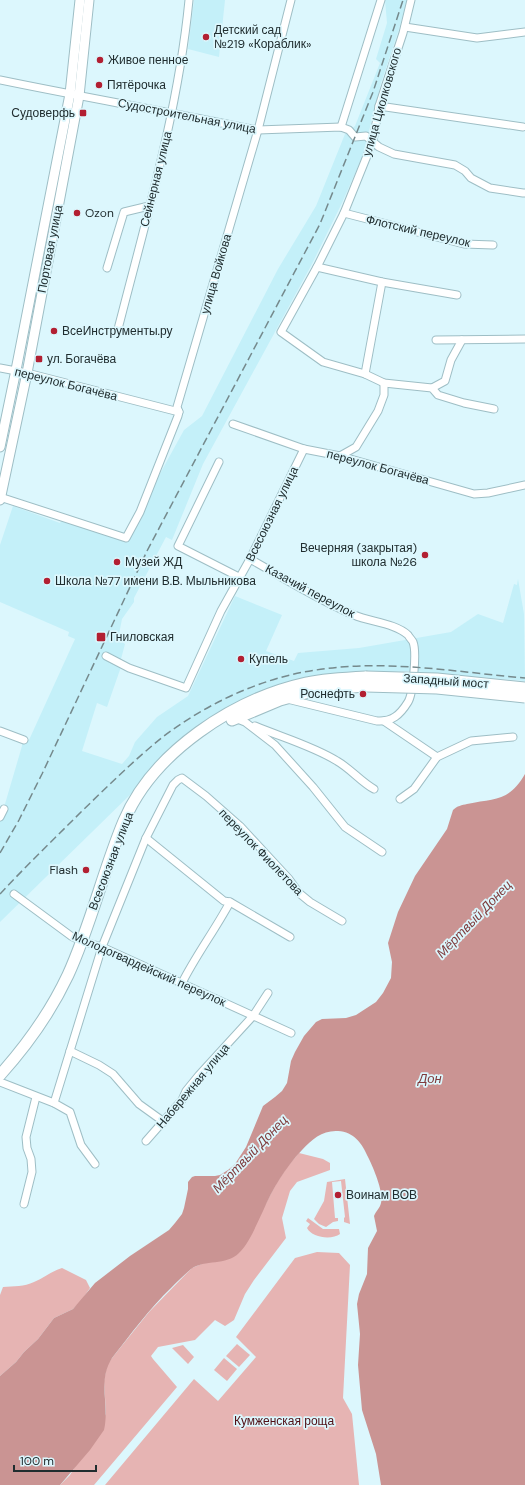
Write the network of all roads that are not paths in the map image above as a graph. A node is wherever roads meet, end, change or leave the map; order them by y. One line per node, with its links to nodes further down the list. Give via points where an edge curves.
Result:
1 (80, 0): 10 (main road, Портовая улица)
2 (89, 0): 10 (main road, Портовая улица)
3 (189, 0): 12 (street, Сейнерная улица, via 184,44)
4 (291, 0): 15 (street, улица Войкова)
5 (381, 0): 13 (street)
6 (412, 0): 7 (street, улица Циолковского)
7 (405, 27): 8 (street, via 478,38); 11 (street, улица Циолковского)
8 (525, 32)
9 (0, 80): 10 (street, Судостроительная улица)
10 (74, 95): 12 (street, Судостроительная улица); 30 (main road, Портовая улица); 31 (main road, Портовая улица)
11 (379, 106): 14 (street); 16 (street, улица Циолковского)
12 (170, 112): 15 (street, Судостроительная улица); 18 (street, Сейнерная улица, via 163,153)
13 (341, 127): 15 (street, Судостроительная улица); 16 (street, via 349,130 355,137 366,136)
14 (523, 128)
15 (258, 130): 36 (street, улица Войкова, via 177,407)
16 (373, 141): 17 (street, via 394,154 454,165 490,188 523,194); 19 (street, улица Циолковского)
17 (525, 192)
18 (149, 206): 22 (street, via 124,212); 25 (street, Сейнерная улица)
19 (344, 213): 20 (street, Флотский переулок, via 464,244); 21 (street, улица Циолковского)
20 (493, 245)
21 (317, 267): 23 (street); 32 (street, улица Циолковского, via 281,332 323,362)
22 (107, 268)
23 (382, 282): 24 (street); 32 (street)
24 (457, 295)
25 (117, 333)
26 (525, 339): 28 (street)
27 (436, 340): 28 (street)
28 (462, 340): 34 (street, via 451,360 445,381)
29 (0, 368): 30 (street, переулок Богачёва)
30 (16, 370): 31 (street, переулок Богачёва); 38 (main road, Портовая улица)
31 (27, 373): 36 (street, переулок Богачёва); 43 (main road, Портовая улица)
32 (365, 374): 33 (street)
33 (384, 383): 34 (street); 40 (street, via 384,395 378,411 356,448)
34 (432, 388): 35 (street, via 438,395)
35 (494, 409)
36 (179, 412): 43 (street, улица Войкова, via 140,512 126,538)
37 (234, 424): 39 (street, переулок Богачёва)
38 (0, 447)
39 (304, 448): 40 (street, переулок Богачёва); 44 (street, Всесоюзная улица)
40 (340, 456): 42 (street, переулок Богачёва, via 474,494)
41 (219, 462): 45 (street, via 178,546)
42 (525, 485)
43 (0, 498)
44 (250, 558): 45 (street, Всесоюзная улица); 52 (street, Казачий переулок, via 355,616 398,629 413,642 415,658 409,700 400,714 392,720)
45 (239, 577): 46 (street, Всесоюзная улица, via 186,688 129,668)
46 (106, 656)
47 (366, 682): 48 (highway, Западный мост, bridge, via 437,679); 49 (highway, Всесоюзная улица, via 336,679 306,683); 50 (highway, Западный мост, bridge)
48 (525, 688)
49 (289, 694): 51 (highway, Всесоюзная улица); 52 (street); 67 (highway, Всесоюзная улица, via 232,711 202,729 164,762 145,783 124,821)
50 (525, 697)
51 (240, 720): 57 (street, via 337,761); 62 (street, via 275,746 345,827); 67 (highway, Всесоюзная улица, via 201,739 152,786 131,823)
52 (384, 721): 56 (street)
53 (0, 731): 55 (street)
54 (513, 737): 56 (street, via 471,741)
55 (24, 740)
56 (437, 757): 58 (street, via 414,789)
57 (374, 789)
58 (400, 799)
59 (4, 809): 60 (street)
60 (0, 817)
61 (146, 838): 64 (street, via 224,901); 65 (street, переулок Фиолетова, via 173,785 182,778 240,826 299,893); 68 (street)
62 (382, 852)
63 (14, 894): 67 (street, Молодогвардейский переулок, via 71,936)
64 (230, 902): 66 (street); 69 (street)
65 (342, 921)
66 (290, 937)
67 (85, 942): 68 (street, Молодогвардейский переулок); 74 (highway, Всесоюзная улица, via 36,1029); 75 (highway, Всесоюзная улица, via 73,978 56,1010 15,1067)
68 (102, 947): 69 (street, Молодогвардейский переулок); 73 (street)
69 (182, 983): 71 (street, Молодогвардейский переулок)
70 (268, 993): 71 (street, Набережная улица)
71 (253, 1016): 72 (street, Молодогвардейский переулок); 78 (street, Набережная улица, via 199,1075)
72 (291, 1034)
73 (70, 1051): 77 (street); 78 (street, via 113,1074 139,1104)
74 (0, 1075)
75 (0, 1083): 76 (street)
76 (36, 1097): 77 (street); 81 (street, via 26,1137 32,1172)
77 (54, 1103): 80 (street, via 70,1112 81,1145)
78 (164, 1122): 79 (street, Набережная улица)
79 (146, 1141)
80 (95, 1164)
81 (24, 1204)

